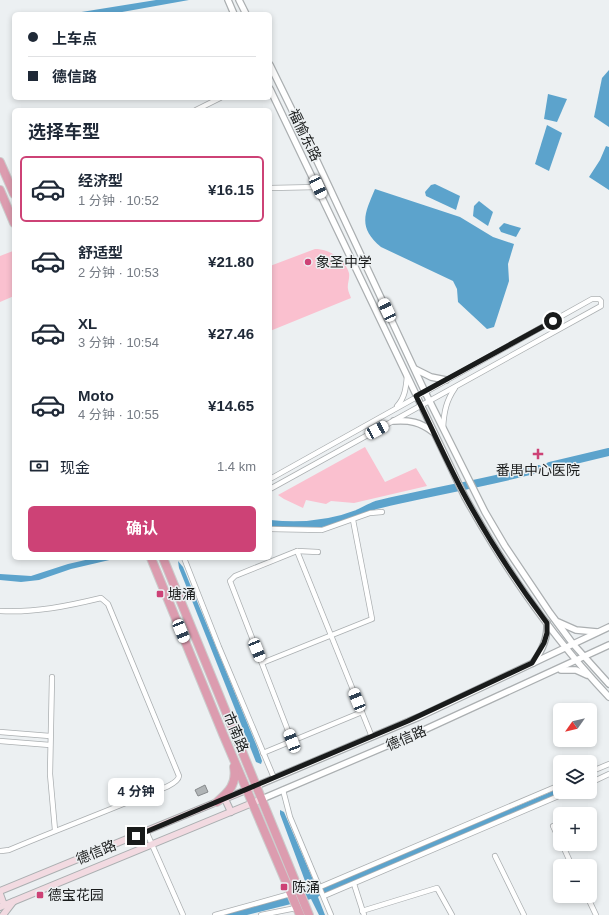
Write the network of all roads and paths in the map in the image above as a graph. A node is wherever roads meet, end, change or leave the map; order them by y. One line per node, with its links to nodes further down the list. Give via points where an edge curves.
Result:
1 (228, 0): 3 (street)
2 (239, 0): 4 (street)
3 (233, 12)
4 (245, 12)
5 (272, 69): 15 (street, 福愉东路)
6 (272, 93): 10 (street, 福愉东路)
7 (216, 100): 8 (street)
8 (200, 108)
9 (0, 162): 12 (highway)
10 (318, 187): 11 (street); 16 (street, 福愉东路)
11 (272, 188)
12 (12, 189)
13 (0, 190): 14 (highway)
14 (12, 218)
15 (414, 369): 17 (street, via 431,377); 19 (street, 福愉东路)
16 (407, 376): 20 (street, 福愉东路); 23 (street, via 403,398)
17 (446, 380): 18 (street, via 592,299 601,301 601,306); 19 (street)
18 (455, 388): 21 (street); 25 (street, via 444,412)
19 (425, 392): 20 (street); 21 (street, 福愉东路)
20 (416, 396): 22 (street, 福愉东路); 23 (street)
21 (430, 401): 22 (street); 25 (street, 福愉东路)
22 (421, 406): 24 (street); 26 (street, 福愉东路)
23 (395, 408): 28 (street)
24 (394, 421): 26 (street, via 410,420 420,423); 29 (street)
25 (445, 432): 27 (street); 41 (street, 福愉东路, via 475,495 505,546)
26 (434, 433): 27 (street, 福愉东路)
27 (437, 440): 42 (street, 福愉东路, via 456,480 506,565)
28 (272, 478)
29 (272, 488)
30 (382, 512): 31 (street, via 370,513)
31 (353, 520): 32 (street, via 322,530); 45 (street, via 372,619)
32 (272, 529)
33 (297, 551): 34 (street); 45 (street); 51 (street, via 235,576 230,581)
34 (318, 552)
35 (152, 560): 39 (highway, 市南路)
36 (164, 560): 38 (highway, 市南路)
37 (185, 560): 65 (street)
38 (167, 568): 39 (highway); 72 (highway, 市南路)
39 (157, 572): 66 (highway, 市南路)
40 (0, 611): 82 (street, via 57,608 101,598 106,602 179,776 172,784)
41 (556, 621): 44 (street, via 576,630); 46 (street, 福愉东路)
42 (547, 623): 48 (street, 福愉东路); 52 (street, via 544,643)
43 (609, 627): 44 (street, 德信路)
44 (599, 632): 46 (street, 德信路)
45 (331, 636): 51 (street); 58 (street)
46 (573, 644): 48 (street, 德信路); 49 (street, 福愉东路)
47 (609, 645): 49 (street, 德信路)
48 (565, 648): 50 (street, 福愉东路); 52 (street, 德信路)
49 (584, 657): 50 (street, 德信路); 56 (street, 福愉东路)
50 (576, 661): 53 (street, 德信路); 55 (street, 福愉东路)
51 (262, 663): 63 (street)
52 (532, 663): 61 (street, 德信路)
53 (553, 672): 55 (street, via 576,670); 75 (street, 德信路)
54 (52, 677): 60 (street)
55 (590, 677): 57 (street, 福愉东路)
56 (609, 684)
57 (609, 697)
58 (362, 712): 61 (street); 63 (street)
59 (0, 732): 60 (street)
60 (50, 736): 64 (street)
61 (372, 737): 70 (street, 德信路)
62 (0, 741): 64 (street)
63 (292, 741): 65 (street)
64 (50, 745): 82 (street, via 50,781)
65 (263, 753): 70 (street)
66 (233, 758): 74 (highway, 市南路); 79 (highway, via 233,785)
67 (609, 764): 68 (street)
68 (597, 769)
69 (609, 774): 71 (street)
70 (274, 778): 72 (street, 德信路)
71 (597, 780)
72 (256, 786): 74 (main road, 德信路); 78 (highway, 市南路)
73 (553, 788): 88 (street)
74 (246, 790): 77 (main road, 德信路); 80 (highway, 市南路)
75 (283, 790): 78 (street, 德信路); 88 (street, via 290,817)
76 (553, 798): 87 (street)
77 (225, 799): 79 (main road, 德信路); 81 (main road)
78 (262, 799): 80 (main road, 德信路); 101 (highway, 市南路)
79 (217, 802): 83 (main road, 德信路)
80 (252, 803): 81 (main road, 德信路); 90 (highway, 市南路)
81 (231, 812): 84 (main road, 德信路)
82 (55, 830): 85 (street)
83 (146, 831): 84 (street); 89 (main road, 德信路)
84 (152, 845): 92 (main road, 德信路); 98 (street)
85 (1, 851)
86 (495, 856): 104 (street)
87 (354, 884): 91 (street); 96 (street)
88 (320, 888): 91 (street)
89 (0, 893): 94 (main road)
90 (291, 894): 95 (highway, 市南路); 99 (street)
91 (324, 895): 102 (street)
92 (14, 901): 94 (main road, 德信路); 97 (main road)
93 (590, 903): 105 (street)
94 (2, 906)
95 (297, 910): 100 (street)
96 (363, 913): 103 (street, via 437,888)
97 (3, 915)
98 (183, 915)
99 (215, 915)
100 (261, 915)
101 (309, 915)
102 (331, 915)
103 (452, 915)
104 (524, 915)
105 (596, 915)

